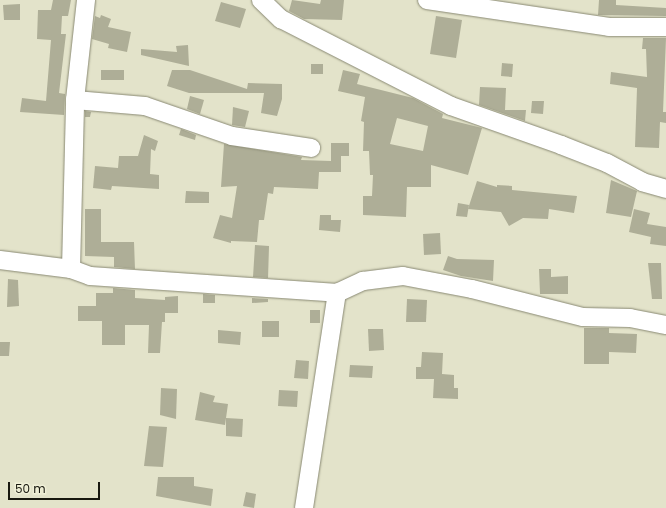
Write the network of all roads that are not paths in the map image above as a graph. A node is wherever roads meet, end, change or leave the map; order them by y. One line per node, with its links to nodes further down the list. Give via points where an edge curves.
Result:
1 (86, 0): 5 (street)
2 (261, 0): 7 (street, via 280,19 451,106 587,155 642,182)
3 (427, 0): 4 (street, via 609,27)
4 (666, 27)
5 (75, 100): 6 (street, via 145,106 232,136); 9 (street, via 76,172)
6 (311, 148)
7 (666, 190)
8 (0, 260): 9 (street)
9 (71, 268): 10 (street, via 90,276)
10 (337, 293): 11 (street, via 363,281 410,277 472,289 583,317 630,318); 12 (street)
11 (666, 325)
12 (304, 508)

